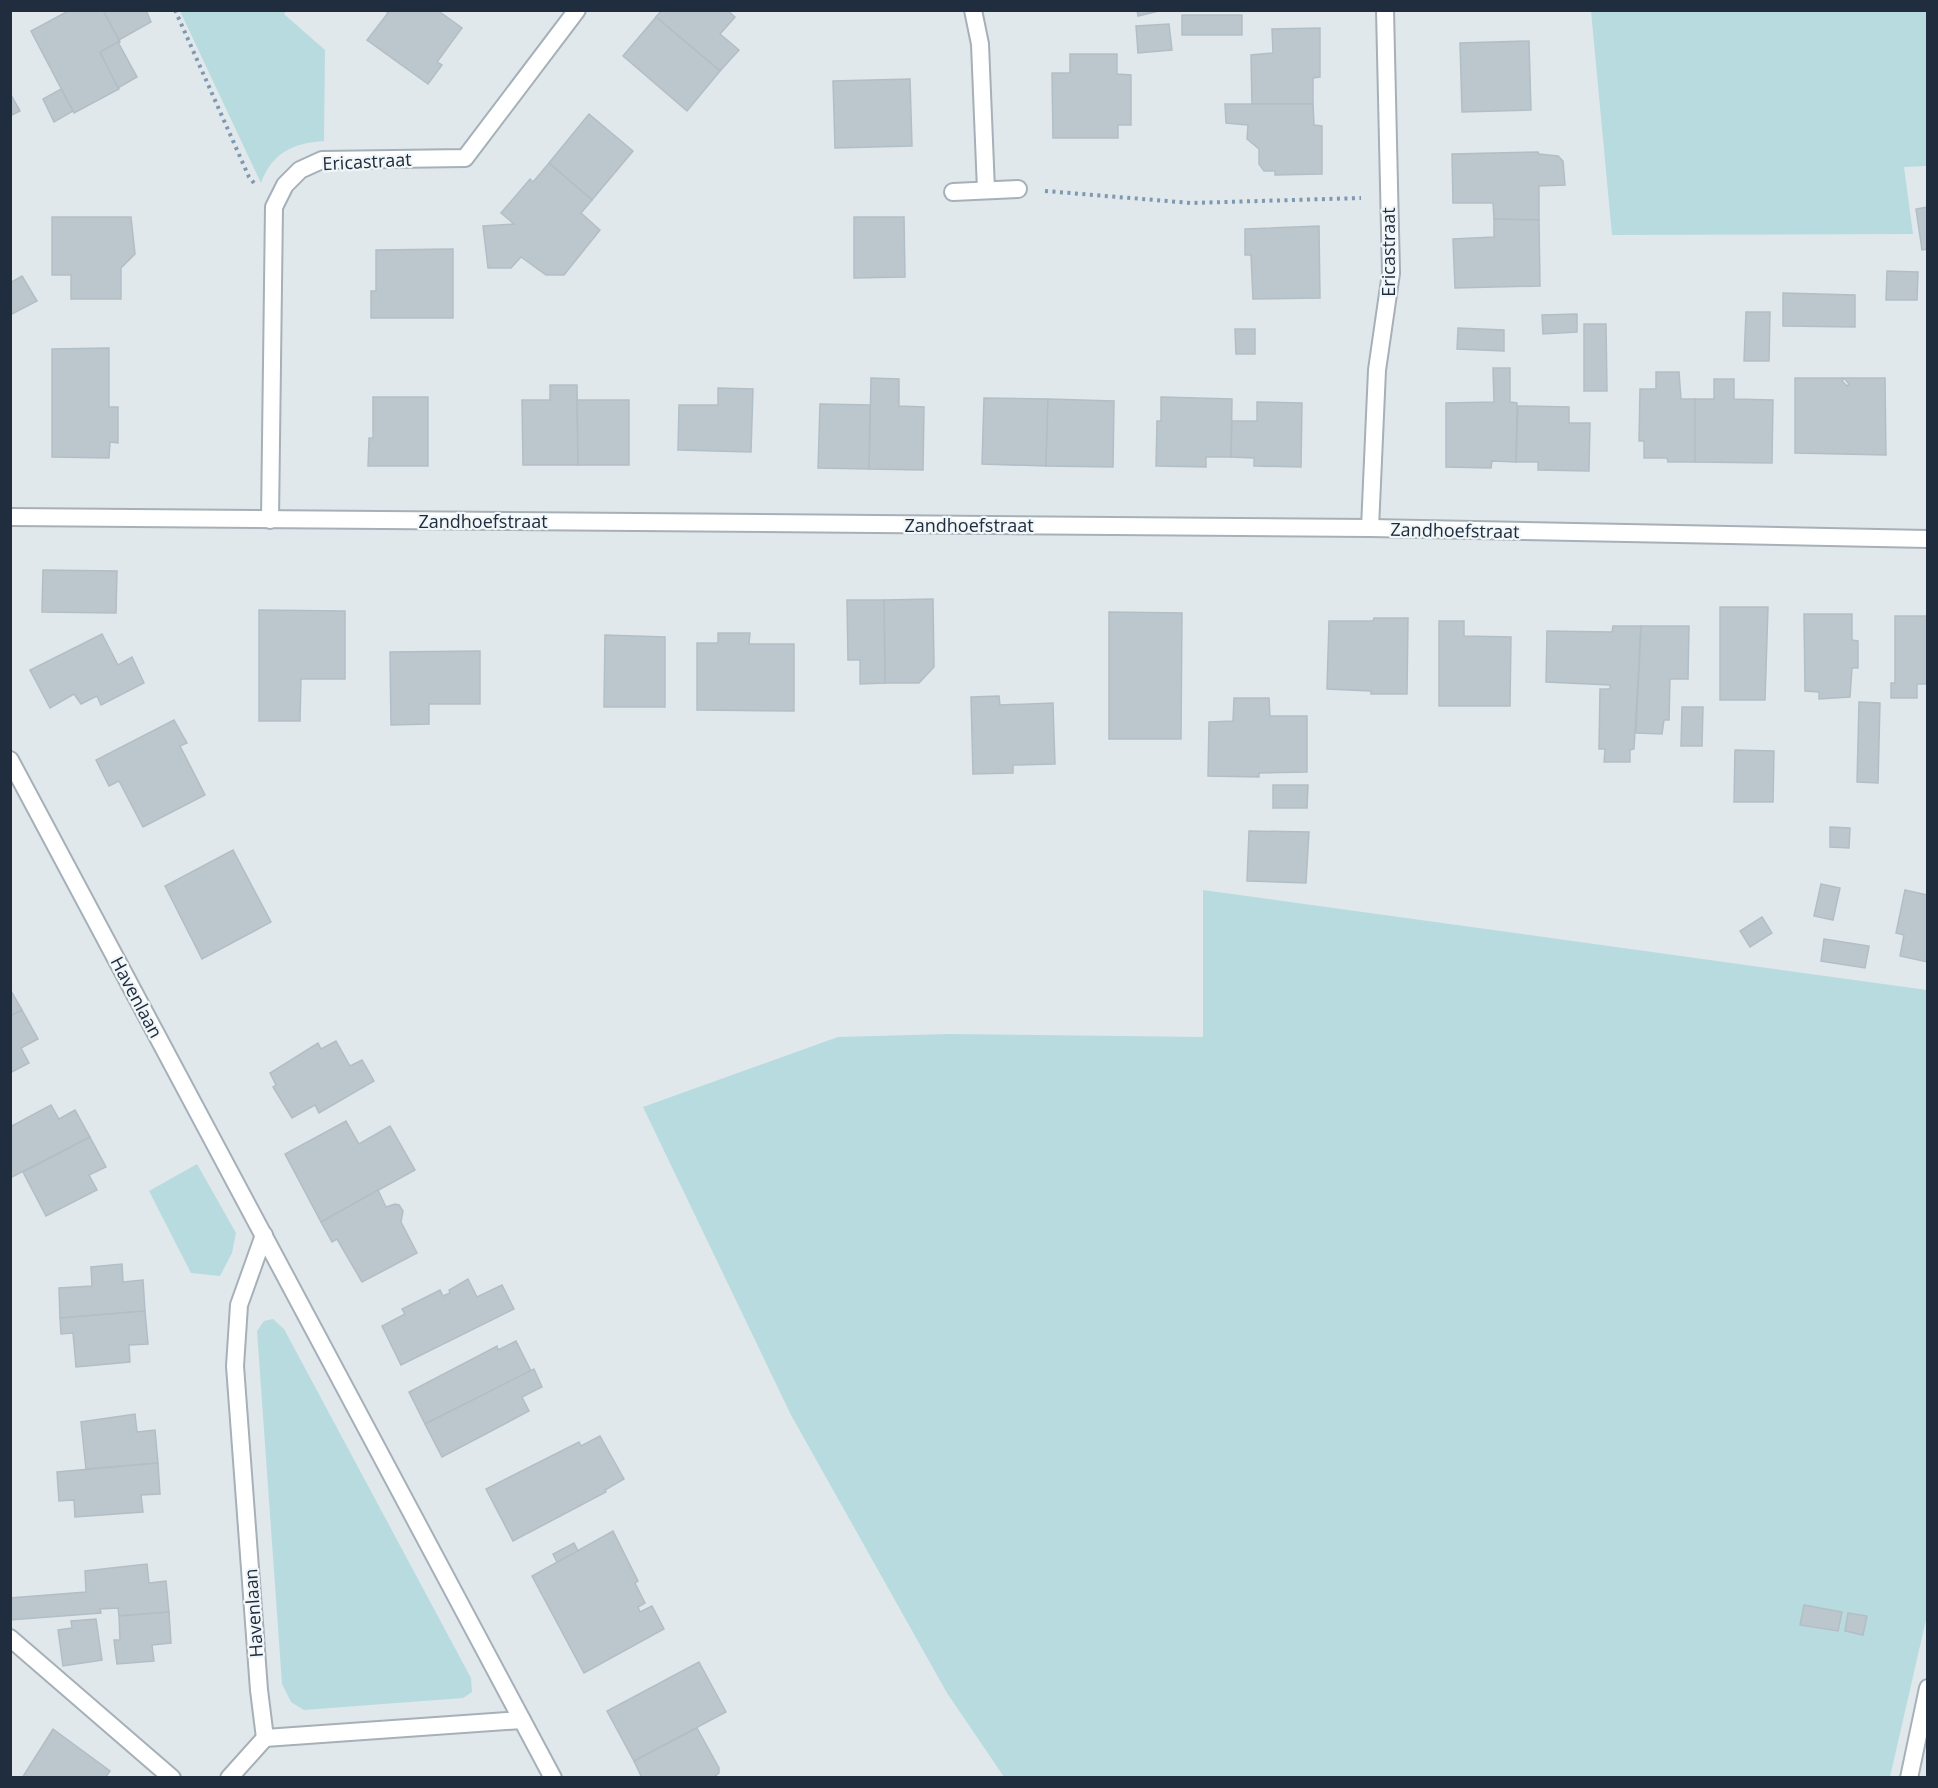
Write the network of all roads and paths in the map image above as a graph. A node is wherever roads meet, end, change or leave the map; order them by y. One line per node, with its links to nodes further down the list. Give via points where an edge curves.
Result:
1 (175, 10): 9 (path, via 249,177)
2 (577, 10): 9 (street, Ericastraat, via 465,158 322,160 300,170 285,185)
3 (973, 10): 6 (street, via 980,44)
4 (1384, 10): 8 (street, Ericastraat)
5 (1018, 189): 6 (street); 8 (path, via 1191,202)
6 (986, 190): 7 (street)
7 (953, 192)
8 (1388, 197): 12 (street, Ericastraat, via 1390,273 1377,370)
9 (274, 207): 11 (street, Ericastraat)
10 (10, 517): 11 (street, Zandhoefstraat)
11 (270, 520): 12 (street, Zandhoefstraat)
12 (1370, 528): 13 (street, Zandhoefstraat)
13 (1928, 539)
14 (10, 760): 15 (street, Havenlaan)
15 (264, 1235): 18 (street, Havenlaan); 19 (street, Havenlaan, via 239,1305 235,1366)
16 (10, 1638): 20 (street)
17 (1928, 1688): 23 (street)
18 (522, 1720): 19 (street); 22 (street, Havenlaan)
19 (265, 1738): 21 (street)
20 (172, 1778)
21 (229, 1778)
22 (553, 1778)
23 (1910, 1778)

